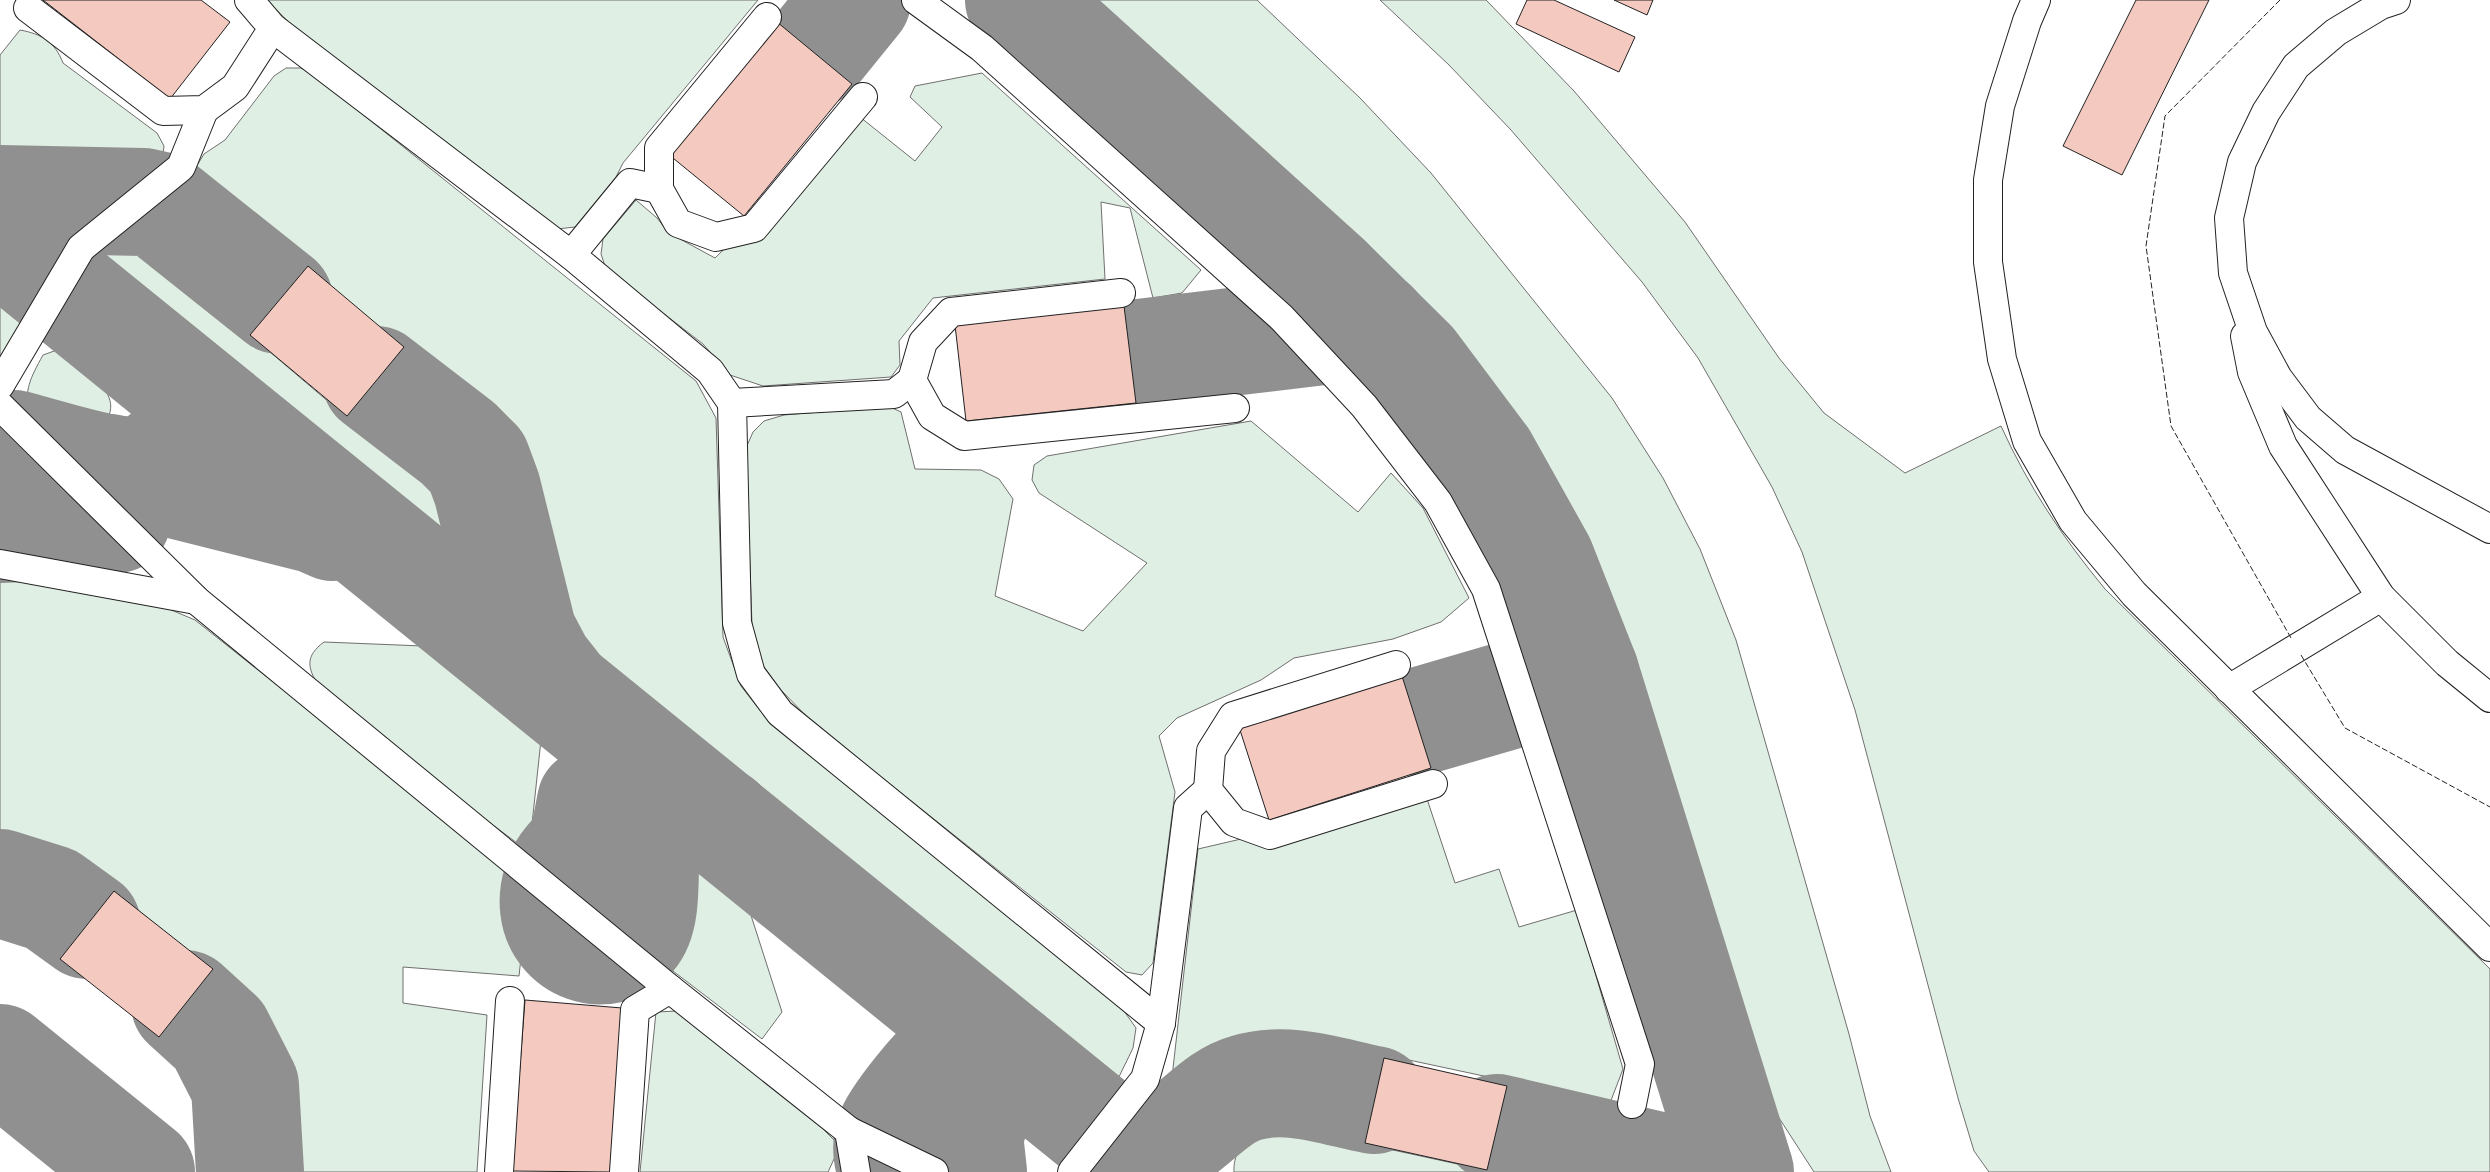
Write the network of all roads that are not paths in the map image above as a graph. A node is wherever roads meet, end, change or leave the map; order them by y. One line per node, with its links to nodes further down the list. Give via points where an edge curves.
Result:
1 (249, 0): 7 (lane)
2 (916, 0): 32 (lane, via 982,48 1282,318 1364,406 1438,502 1486,589 1640,1064)
3 (2036, 0): 24 (lane, via 2000,106 1988,180 1988,262 2002,359 2028,441 2073,521 2134,594)
4 (2396, 0): 12 (lane, via 2381,5 2336,32 2296,66 2266,112 2242,162 2229,218)
5 (28, 8): 9 (lane, via 163,111)
6 (766, 17): 10 (lane, via 658,148)
7 (273, 28): 9 (lane, via 235,88); 11 (lane)
8 (863, 97): 10 (lane, via 754,228 716,237 678,223)
9 (204, 110): 15 (lane, via 181,167 81,248)
10 (659, 189): 11 (lane, via 630,182)
11 (571, 255): 16 (lane, via 710,371)
12 (2234, 273): 19 (lane, via 2253,332 2278,378 2308,418 2345,450); 21 (lane, via 2252,372 2283,446)
13 (1121, 293): 14 (lane, via 951,312 923,342)
14 (912, 380): 16 (lane, via 894,394); 18 (lane, via 932,416 964,436)
15 (0, 385)
16 (732, 403): 31 (lane, via 737,623 751,674 780,713)
17 (0, 406): 22 (lane)
18 (1236, 408)
19 (2490, 529)
20 (0, 564): 22 (lane)
21 (2381, 597): 24 (lane); 25 (lane, via 2447,663)
22 (196, 600): 29 (lane)
23 (1396, 665): 27 (lane, via 1233,716 1211,751)
24 (2229, 689): 28 (lane)
25 (2490, 698)
26 (1433, 784): 27 (lane, via 1270,835 1234,822)
27 (1208, 790): 31 (lane, via 1188,808)
28 (2490, 947)
29 (670, 989): 33 (lane); 35 (lane, via 635,1010)
30 (510, 1001): 34 (lane)
31 (1161, 1023): 38 (lane, via 1145,1079)
32 (1632, 1104)
33 (849, 1131): 36 (lane); 37 (lane)
34 (500, 1172)
35 (624, 1172)
36 (856, 1172)
37 (934, 1172)
38 (1072, 1172)

